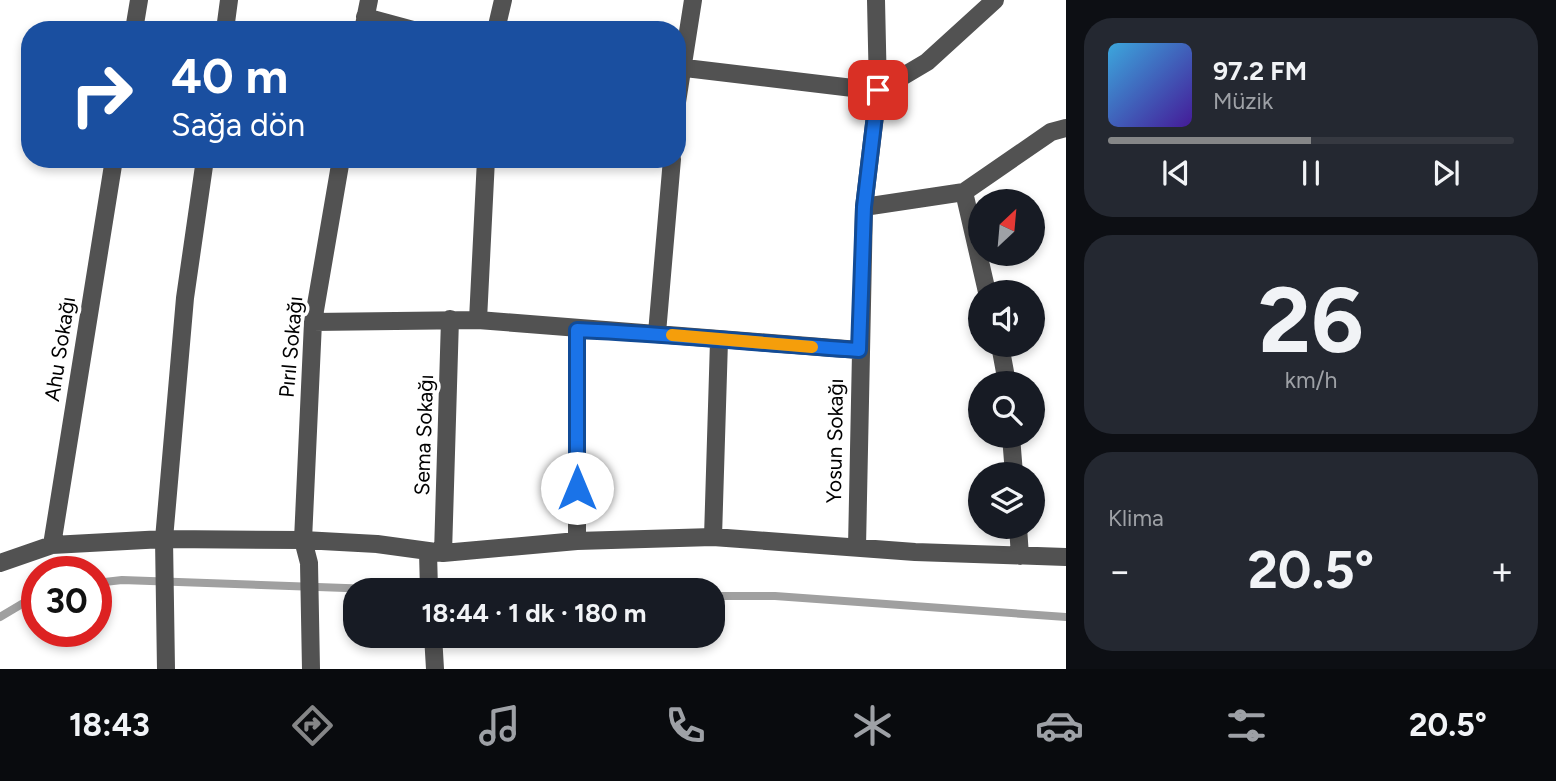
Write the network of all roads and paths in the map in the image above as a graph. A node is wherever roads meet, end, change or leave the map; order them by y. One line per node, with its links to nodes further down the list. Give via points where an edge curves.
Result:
1 (139, 0): 8 (street)
2 (229, 0): 9 (street)
3 (503, 0): 11 (street)
4 (694, 0): 12 (street)
5 (876, 0): 14 (street, Yosun Sokağı)
6 (995, 0): 14 (street, via 927,62)
7 (366, 16): 10 (street)
8 (136, 21)
9 (226, 21)
10 (383, 21)
11 (498, 21)
12 (686, 36)
13 (686, 68): 14 (street)
14 (878, 90): 22 (street, Yosun Sokağı)
15 (1066, 128): 21 (street, via 1051,132)
16 (113, 168): 35 (street, Ahu Sokağı)
17 (204, 168): 36 (street, via 184,298)
18 (339, 168): 26 (street, Pırıl Sokağı)
19 (486, 168): 25 (street)
20 (671, 168): 28 (street)
21 (964, 192): 22 (street); 23 (street)
22 (864, 207): 30 (street, Yosun Sokağı)
23 (985, 280)
24 (450, 319): 25 (street); 26 (street); 40 (street, Sema Sokağı)
25 (478, 320): 27 (street)
26 (313, 321): 33 (street, Pırıl Sokağı)
27 (577, 330): 28 (street); 34 (street)
28 (657, 333): 29 (street)
29 (719, 341): 30 (street); 31 (street)
30 (859, 350): 37 (street, Yosun Sokağı)
31 (713, 537): 34 (street); 37 (street)
32 (1019, 539): 38 (street)
33 (303, 541): 36 (street); 40 (street, via 377,544); 45 (street, Pırıl Sokağı, via 309,563)
34 (577, 541): 40 (street)
35 (52, 545): 36 (street); 41 (street)
36 (164, 546): 44 (street)
37 (857, 547): 38 (street)
38 (1020, 556): 39 (street)
39 (1066, 557)
40 (433, 558): 42 (street, Sema Sokağı)
41 (0, 563)
42 (430, 578)
43 (434, 648): 46 (street)
44 (166, 669)
45 (310, 669)
46 (435, 669)

